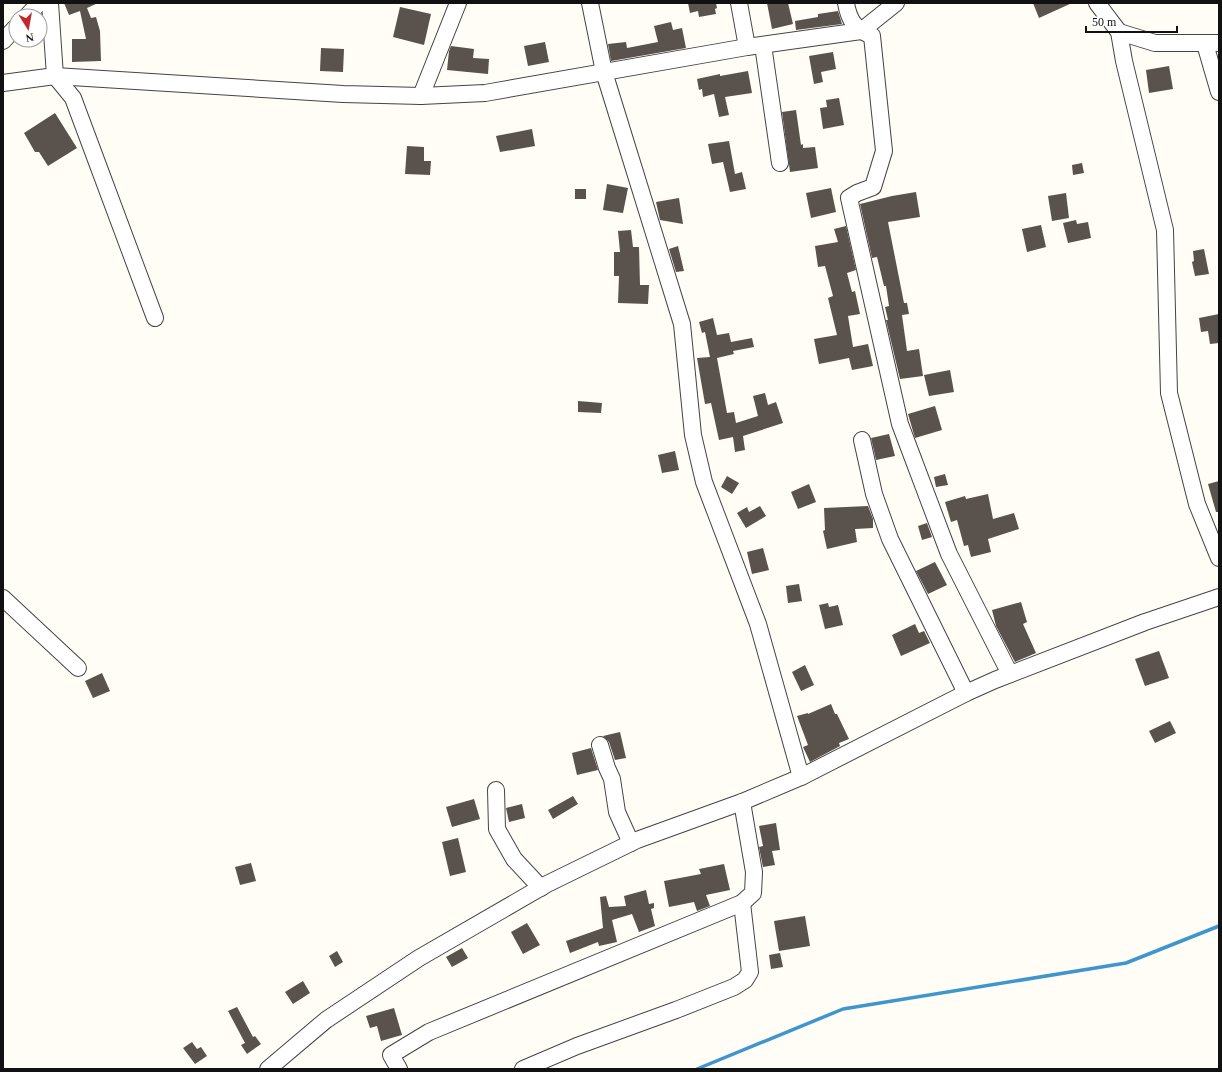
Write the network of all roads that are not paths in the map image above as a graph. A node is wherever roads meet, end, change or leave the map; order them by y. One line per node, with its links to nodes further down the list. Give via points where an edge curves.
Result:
1 (50, 3): 14 (street)
2 (458, 3): 17 (street)
3 (590, 3): 13 (street)
4 (739, 3): 12 (street)
5 (846, 3): 8 (street, via 848,16)
6 (896, 3): 8 (street)
7 (1097, 3): 9 (street)
8 (861, 31): 11 (street); 25 (street, via 872,36 884,151 873,187 849,198 898,416 949,554)
9 (1119, 32): 10 (street, via 1155,43); 21 (street, via 1165,230 1169,393 1197,504)
10 (1212, 44): 16 (street)
11 (763, 45): 12 (street); 18 (street)
12 (747, 47): 13 (street)
13 (604, 72): 17 (street, via 485,93); 28 (street, via 682,324 693,436 704,482 758,624)
14 (55, 76): 15 (street); 17 (street, via 344,94); 19 (street, via 73,98)
15 (3, 83)
16 (1219, 92)
17 (422, 96)
18 (780, 163)
19 (155, 318)
20 (862, 440): 26 (street, via 874,494 890,539)
21 (1219, 558)
22 (1219, 597): 25 (street, via 1144,622)
23 (3, 598): 24 (street)
24 (78, 668)
25 (1010, 674): 26 (street)
26 (966, 693): 28 (street)
27 (600, 745): 31 (street, via 612,779 617,812)
28 (801, 777): 30 (street)
29 (496, 790): 32 (street, via 497,829 514,858)
30 (742, 802): 31 (street); 33 (street, via 754,872 753,893)
31 (631, 843): 32 (street)
32 (541, 888): 34 (street, via 419,958 332,1016)
33 (742, 903): 35 (street, via 429,1032 391,1055); 36 (street, via 750,972 745,980 676,1010 577,1046)
34 (268, 1069)
35 (398, 1069)
36 (523, 1069)

